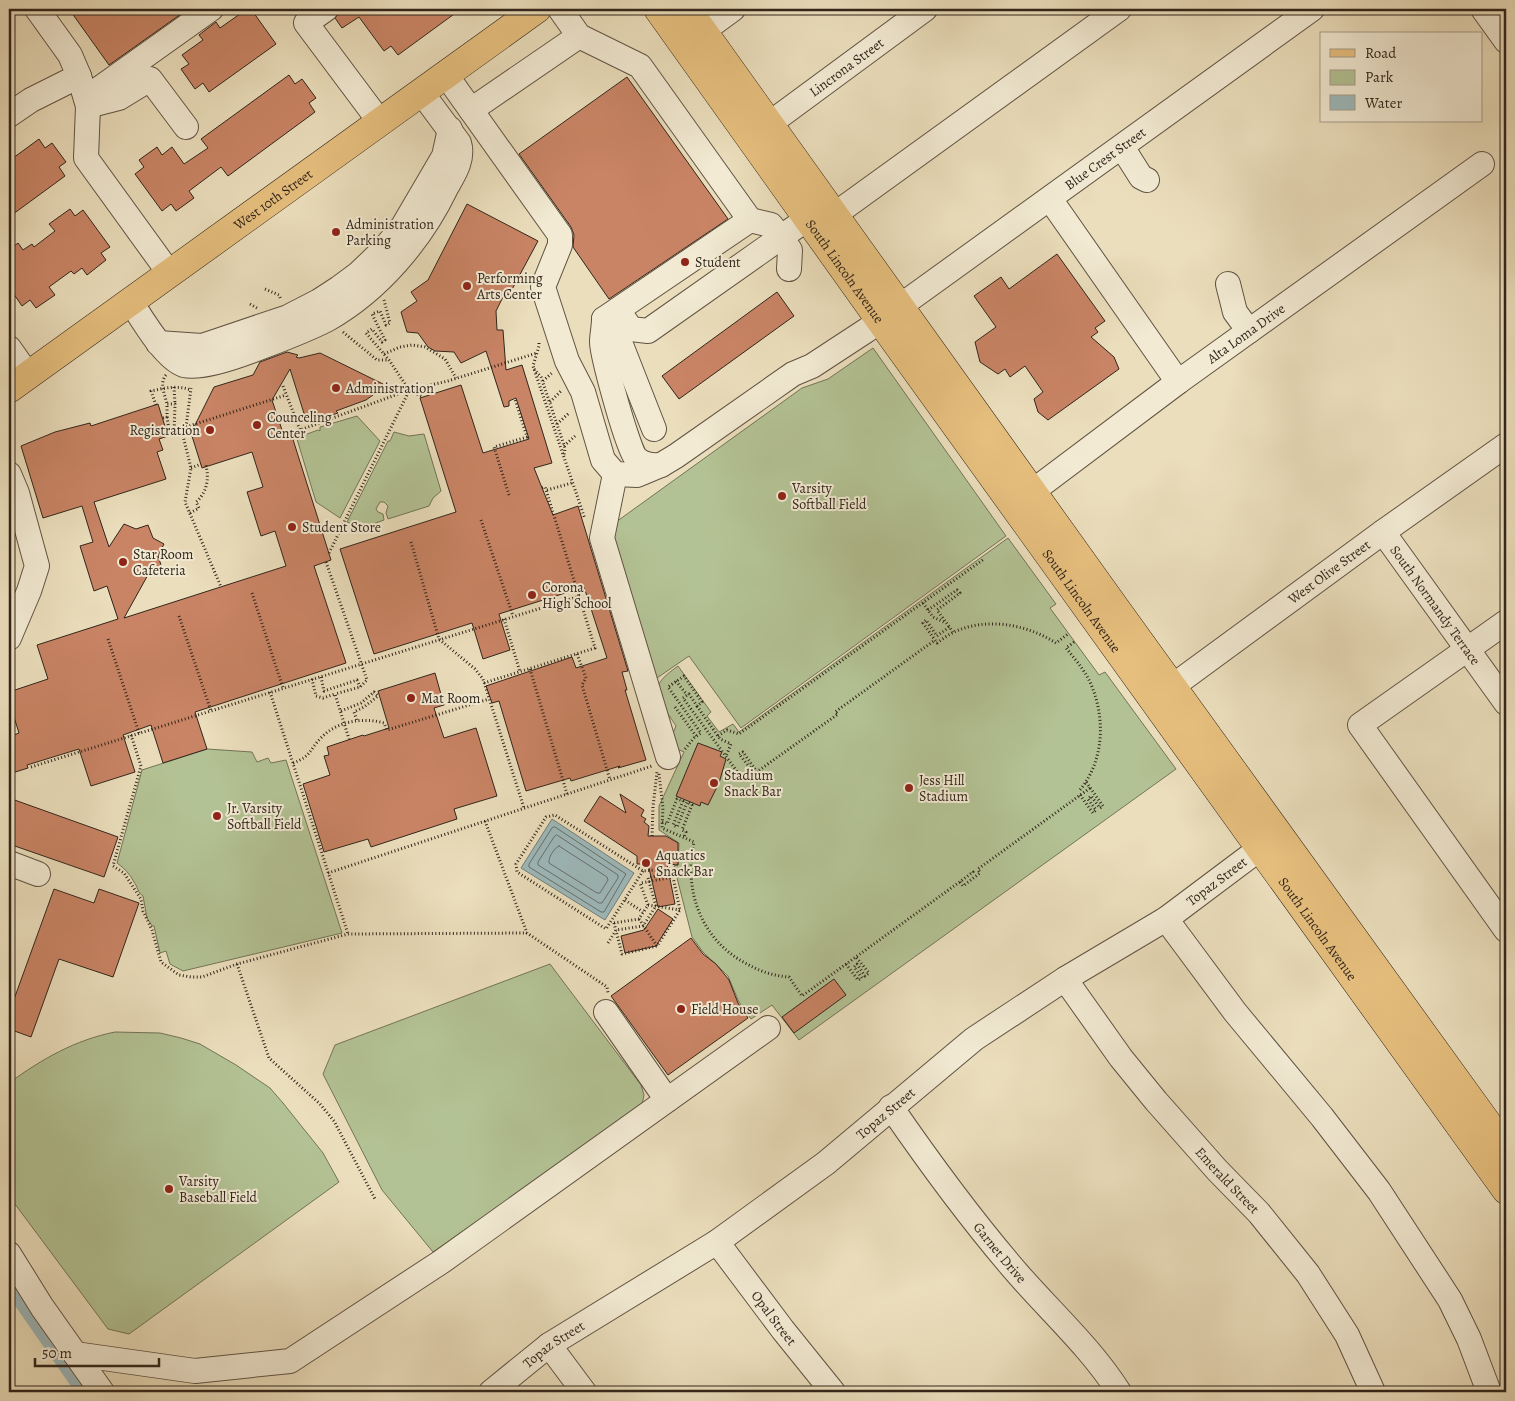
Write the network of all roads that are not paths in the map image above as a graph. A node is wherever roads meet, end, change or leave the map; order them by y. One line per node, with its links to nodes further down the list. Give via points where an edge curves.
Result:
1 (37, 9): 18 (street, via 70,55)
2 (211, 9): 20 (street)
3 (326, 9): 13 (street)
4 (537, 9): 17 (main road, West 10th Street)
5 (560, 9): 15 (street)
6 (658, 9): 30 (main road, South Lincoln Avenue)
7 (687, 9): 14 (main road, South Lincoln Avenue)
8 (733, 9): 14 (street)
9 (925, 9): 24 (street, Lincrona Street)
10 (1119, 9): 30 (street)
11 (1312, 9): 26 (street, Blue Crest Street)
12 (1483, 9): 16 (street)
13 (301, 16): 23 (street)
14 (702, 31): 24 (main road, South Lincoln Avenue)
15 (579, 36): 21 (street); 31 (street, via 640,66)
16 (1506, 41)
17 (446, 75): 19 (main road, West 10th Street); 21 (street)
18 (79, 76): 20 (street); 22 (street, via 31,100)
19 (422, 92): 23 (main road, West 10th Street); 36 (street, via 450,129 444,156 403,226 373,260 339,288 288,317 202,346 158,342)
20 (87, 102): 25 (street, via 120,98 150,79); 34 (street, via 86,158)
21 (471, 110): 47 (street, via 560,235 560,245 543,287 567,361 583,392 604,460)
22 (9, 116)
23 (380, 122): 34 (main road, West 10th Street)
24 (769, 124): 30 (main road, South Lincoln Avenue)
25 (186, 127)
26 (1122, 147): 28 (street, via 1141,177); 29 (street, Blue Crest Street)
27 (1482, 164): 39 (street, Alta Loma Drive)
28 (1147, 180)
29 (1050, 199): 38 (street, Blue Crest Street); 42 (street)
30 (820, 217): 32 (street); 38 (main road, South Lincoln Avenue)
31 (750, 220): 32 (street, via 771,225); 37 (street)
32 (781, 238): 33 (street, via 790,250); 37 (street, via 648,331 631,329)
33 (789, 270)
34 (170, 274): 36 (main road, West 10th Street)
35 (1228, 284): 39 (street, via 1235,312)
36 (131, 302): 41 (main road, West 10th Street)
37 (611, 314): 43 (street); 45 (street, via 602,344 629,443 635,458 650,466)
38 (890, 314): 45 (street, Blue Crest Street, via 812,366 793,374); 48 (main road, South Lincoln Avenue)
39 (1249, 330): 42 (street, Alta Loma Drive)
40 (9, 348): 41 (street)
41 (18, 382)
42 (1178, 382): 48 (street, Alta Loma Drive)
43 (654, 429)
44 (1506, 445): 49 (street, West Olive Street)
45 (661, 465): 47 (street, Blue Crest Street, via 637,475)
46 (9, 474): 51 (street, via 37,566)
47 (615, 474): 55 (street, via 602,538)
48 (1022, 498): 53 (main road, South Lincoln Avenue)
49 (1383, 532): 52 (street, South Normandy Terrace); 53 (street, West Olive Street)
50 (1506, 622): 52 (street)
51 (9, 638)
52 (1467, 649): 54 (street, South Normandy Terrace); 60 (street, via 1360,725)
53 (1163, 693): 56 (main road, South Lincoln Avenue)
54 (1506, 703)
55 (663, 760)
56 (1270, 841): 59 (street, Topaz Street); 66 (main road, South Lincoln Avenue); 67 (main road, South Lincoln Avenue)
57 (9, 863): 58 (street)
58 (38, 874)
59 (1166, 919): 61 (street, Topaz Street); 78 (street, via 1235,1012 1322,1116 1379,1191 1450,1300 1469,1338)
60 (1506, 930)
61 (1065, 978): 65 (street, Topaz Street, via 974,1039); 77 (street, Emerald Street, via 1156,1102 1265,1220 1308,1274 1347,1335)
62 (607, 1003): 64 (street)
63 (768, 1028): 64 (street)
64 (667, 1100): 71 (street, via 441,1262 290,1361 195,1371)
65 (891, 1107): 68 (street, Topaz Street, via 826,1163); 76 (street, Garnet Drive, via 980,1228 1098,1363)
66 (1506, 1150)
67 (1506, 1190)
68 (717, 1242): 70 (street, Topaz Street); 75 (street, Opal Street)
69 (9, 1254): 71 (street)
70 (549, 1345): 73 (street, Topaz Street); 74 (street)
71 (75, 1354): 72 (street)
72 (102, 1392)
73 (491, 1392)
74 (584, 1392)
75 (833, 1392)
76 (1119, 1392)
77 (1373, 1392)
78 (1489, 1392)

